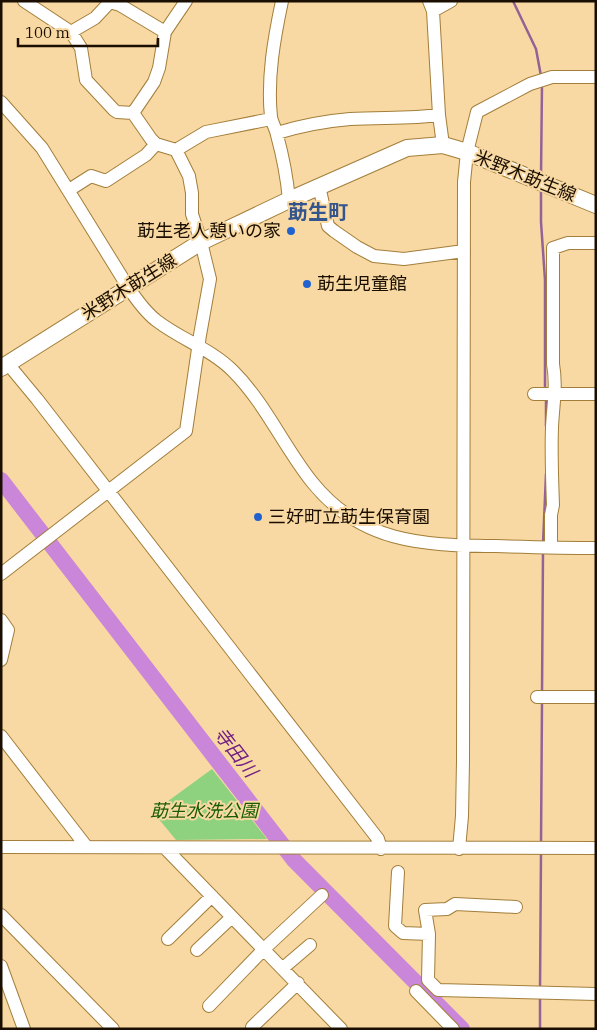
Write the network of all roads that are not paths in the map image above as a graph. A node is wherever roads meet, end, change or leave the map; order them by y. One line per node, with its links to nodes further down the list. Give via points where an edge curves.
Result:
1 (24, 1): 6 (street)
2 (186, 1): 7 (street)
3 (282, 1): 12 (street, via 271,68)
4 (451, 1): 5 (street)
5 (431, 6): 11 (street)
6 (71, 32): 7 (street, via 95,18 110,2); 10 (street, via 81,48 86,80 114,110)
7 (166, 32): 10 (street, via 154,82)
8 (596, 77): 17 (street, via 552,77 530,84 477,112)
9 (1, 102): 19 (street, via 42,148)
10 (132, 113): 14 (street)
11 (439, 115): 13 (street, via 348,119); 15 (street)
12 (271, 119): 13 (street); 16 (street, via 206,132)
13 (277, 133): 20 (street)
14 (156, 144): 16 (street); 19 (street, via 106,181 91,176)
15 (443, 145): 17 (main road, 米野木莇生線); 18 (main road, 米野木莇生線, via 400,150)
16 (176, 150): 22 (street, via 189,176 192,214)
17 (466, 152): 21 (main road, 米野木莇生線); 24 (street)
18 (319, 186): 20 (main road, 米野木莇生線); 24 (street, via 328,226 374,256 404,259)
19 (69, 190): 25 (street)
20 (289, 200): 22 (main road, 米野木莇生線)
21 (596, 205)
22 (201, 242): 25 (main road, 米野木莇生線); 26 (street, via 210,284)
23 (596, 243): 29 (street, via 568,243 553,248)
24 (464, 251): 32 (street)
25 (128, 287): 26 (street, via 157,321); 27 (main road, 米野木莇生線)
26 (198, 345): 31 (street, via 186,430); 32 (street, via 242,380 306,473 327,499 346,514 380,533 401,539)
27 (5, 366): 31 (street)
28 (535, 394): 29 (street)
29 (553, 394): 30 (street); 33 (street)
30 (596, 394)
31 (108, 492): 35 (street); 45 (street, via 378,839)
32 (463, 546): 33 (street); 46 (street, via 463,761)
33 (551, 547): 34 (street)
34 (596, 548)
35 (1, 574)
36 (1, 620): 37 (street, via 8,630)
37 (1, 660)
38 (537, 697): 39 (street)
39 (596, 697)
40 (1, 736): 41 (street)
41 (86, 846): 42 (street); 43 (street)
42 (1, 847)
43 (165, 848): 45 (street); 49 (street)
44 (596, 848): 46 (street)
45 (381, 849): 46 (street)
46 (459, 849)
47 (398, 872): 53 (street, via 395,926 402,933)
48 (322, 895): 56 (street)
49 (212, 896): 52 (street); 54 (street)
50 (516, 907): 53 (street, via 455,904 447,909 425,910)
51 (1, 915): 66 (street)
52 (232, 917): 56 (street); 57 (street)
53 (429, 934): 62 (street, via 428,980 438,990)
54 (168, 939)
55 (310, 945): 59 (street)
56 (264, 949): 59 (street); 63 (street)
57 (197, 950)
58 (1, 966): 65 (street)
59 (283, 968): 60 (street)
60 (298, 983): 64 (street); 67 (street)
61 (416, 991): 68 (street)
62 (596, 994)
63 (208, 1006)
64 (250, 1025)
65 (24, 1029)
66 (113, 1029)
67 (342, 1029)
68 (453, 1029)

